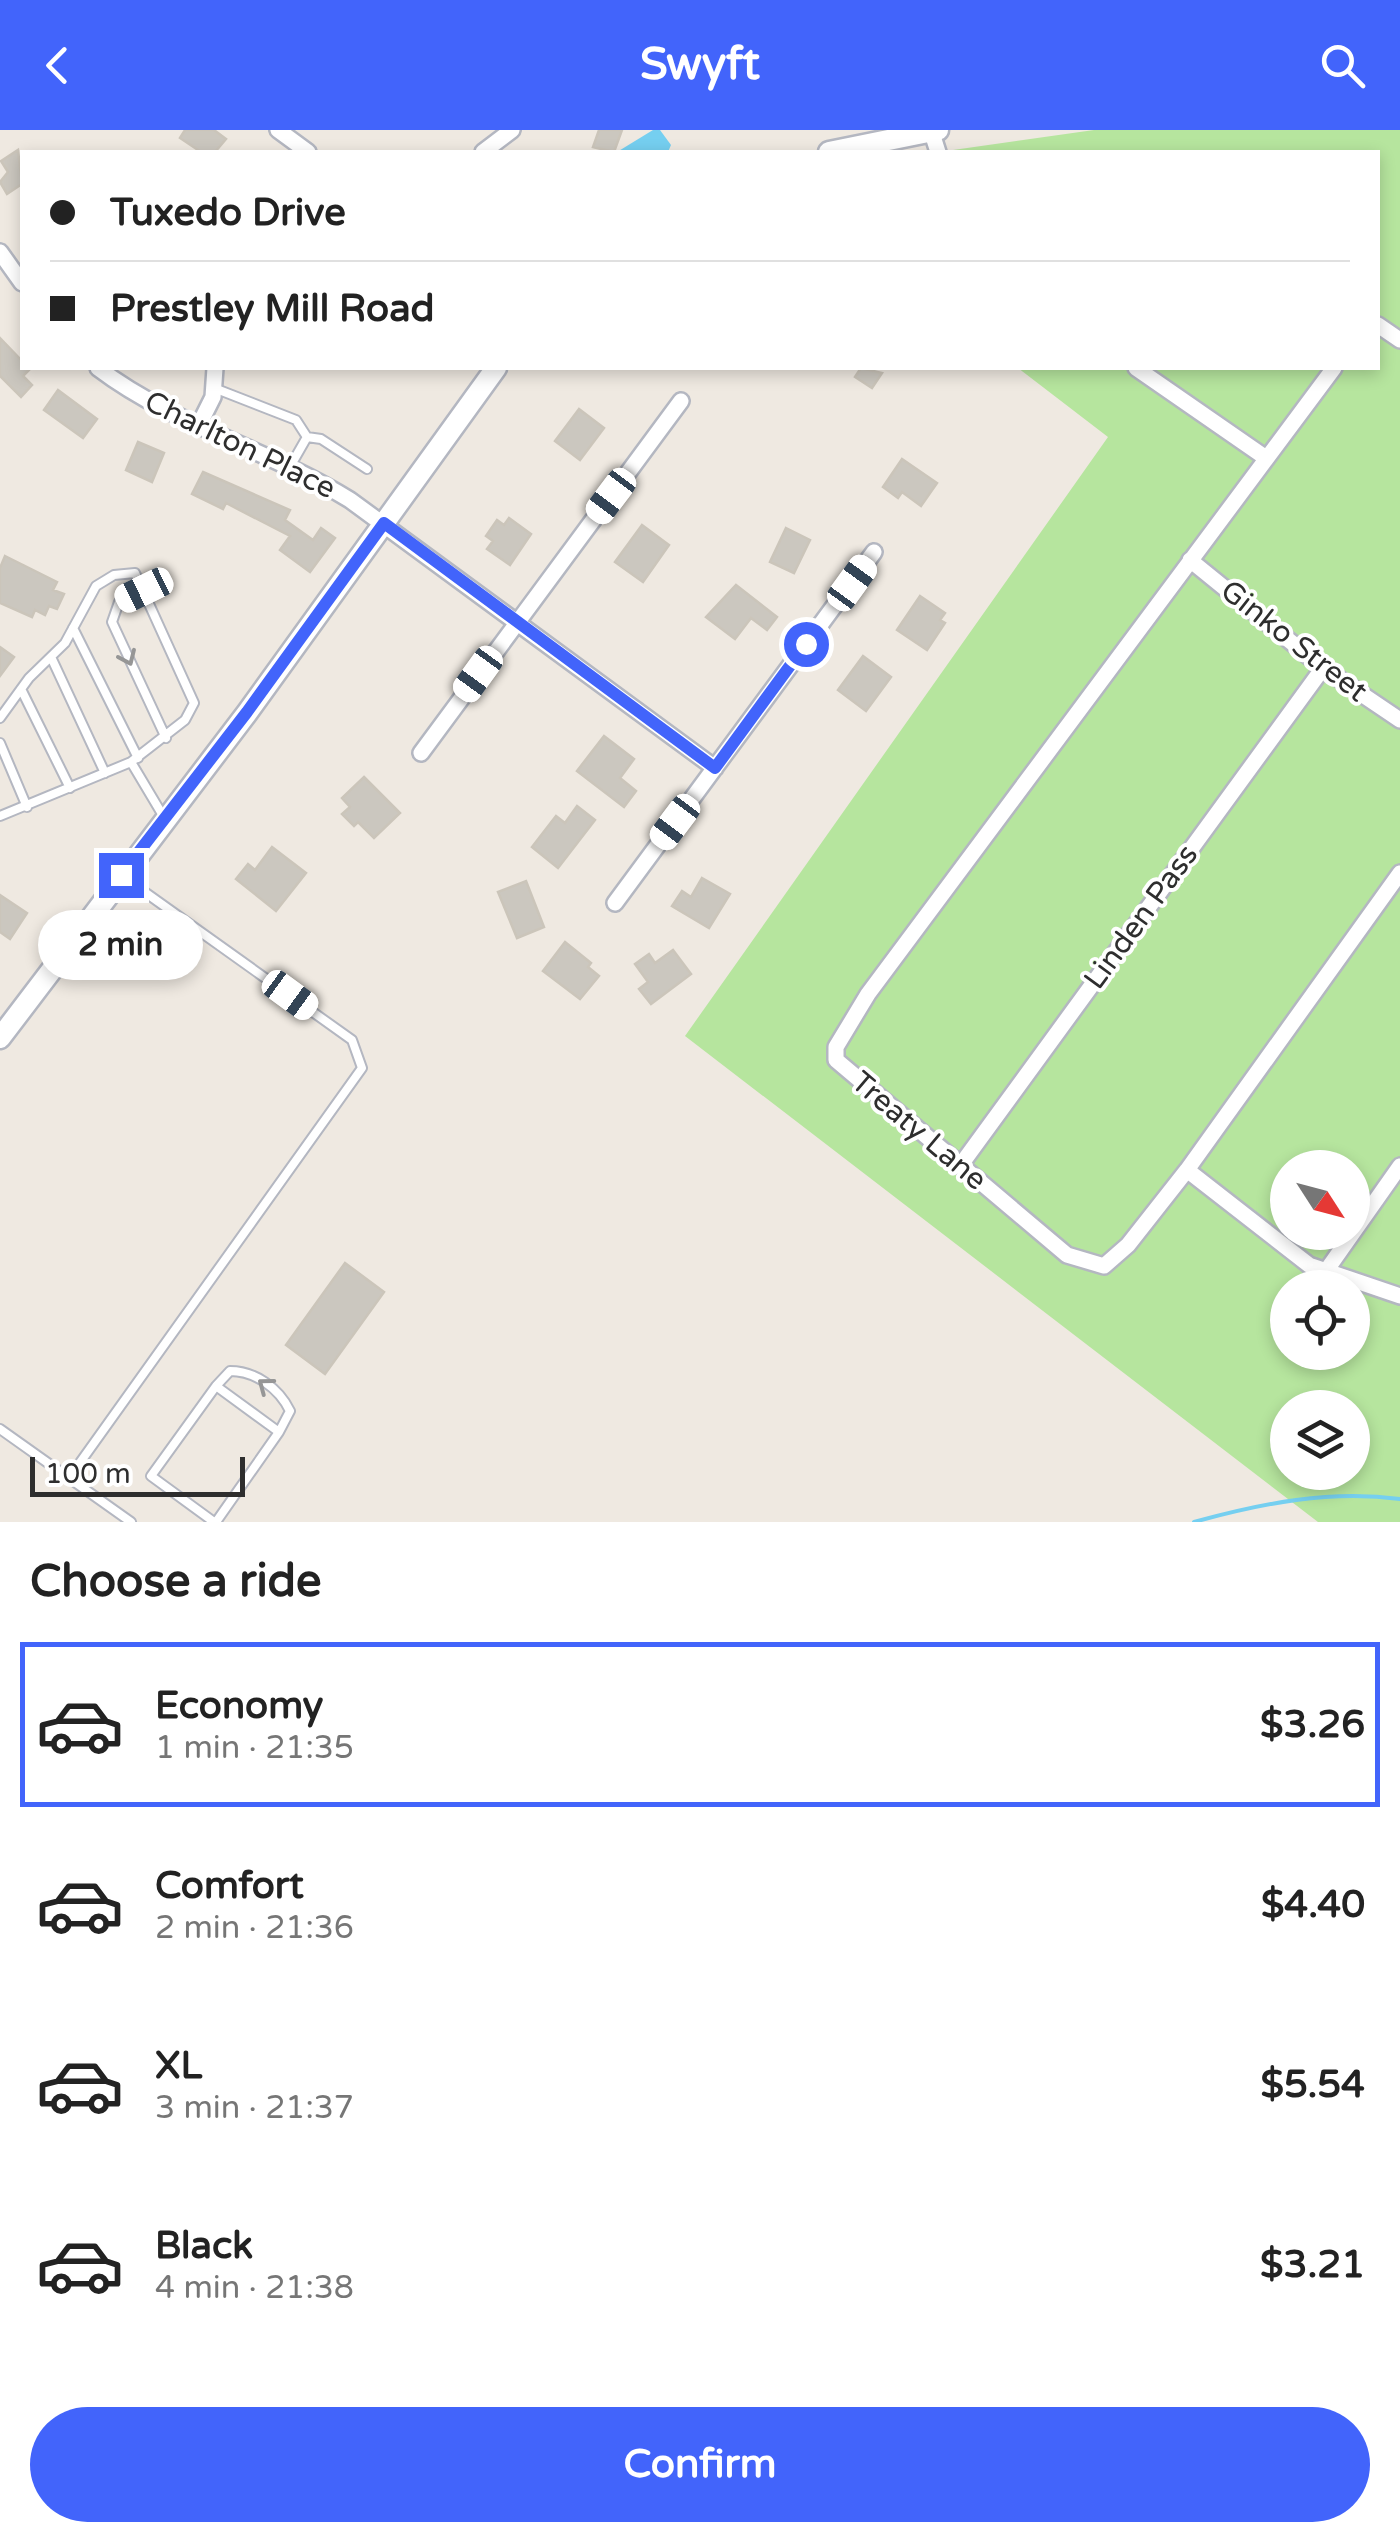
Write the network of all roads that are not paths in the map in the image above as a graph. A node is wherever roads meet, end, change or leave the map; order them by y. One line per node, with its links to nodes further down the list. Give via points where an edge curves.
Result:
1 (278, 130): 3 (street)
2 (934, 130): 4 (street)
3 (305, 150)
4 (839, 150)
5 (0, 252): 6 (street)
6 (20, 280)
7 (101, 370): 14 (street, Charlton Place)
8 (215, 370): 12 (street)
9 (495, 370): 19 (street)
10 (1139, 370): 16 (street)
11 (1332, 370): 16 (street, Treaty Lane)
12 (214, 388): 14 (street); 15 (lane, via 296,420)
13 (681, 402): 23 (street)
14 (200, 423): 17 (street, Charlton Place)
15 (307, 436): 17 (lane); 18 (lane)
16 (1266, 458): 21 (street, Treaty Lane)
17 (291, 465): 19 (street, Charlton Place)
18 (367, 469)
19 (384, 523): 23 (street, Charlton Place); 39 (street)
20 (874, 552): 34 (street)
21 (1190, 560): 26 (street, Ginko Street); 44 (street, Treaty Lane, via 868,994 836,1047 836,1060)
22 (144, 590): 24 (lane, via 135,573 114,575 96,586); 30 (lane, via 194,703); 30 (lane, one-way to 30, via 120,602 112,622)
23 (517, 622): 32 (street); 34 (street, Charlton Place)
24 (72, 627): 25 (lane); 33 (lane)
25 (51, 657): 27 (lane); 35 (lane)
26 (1323, 668): 29 (street, Ginko Street); 44 (street, Linden Pass)
27 (21, 689): 28 (lane); 36 (lane)
28 (0, 718)
29 (1400, 720)
30 (166, 738): 33 (lane)
31 (0, 743): 37 (lane)
32 (421, 753)
33 (134, 760): 35 (lane); 39 (lane)
34 (715, 768): 42 (street)
35 (105, 773): 36 (lane)
36 (70, 788): 37 (lane)
37 (27, 806): 38 (lane)
38 (0, 816)
39 (165, 819): 41 (street)
40 (1400, 873): 46 (street, Treaty Lane)
41 (121, 875): 43 (street); 54 (lane, via 352,1040 362,1068)
42 (615, 904)
43 (0, 1038)
44 (960, 1166): 46 (street, Treaty Lane, via 1067,1255 1104,1266)
45 (1400, 1166): 48 (street)
46 (1187, 1170): 47 (street)
47 (1323, 1270)
48 (1327, 1270)
49 (1370, 1286): 50 (street)
50 (1400, 1296)
51 (216, 1386): 53 (lane); 53 (lane, one-way to 51, via 290,1411 266,1384 245,1371 230,1371); 56 (lane, via 150,1476)
52 (0, 1429): 54 (lane)
53 (279, 1432): 56 (lane)
54 (69, 1478): 55 (lane)
55 (131, 1522)
56 (215, 1522)

